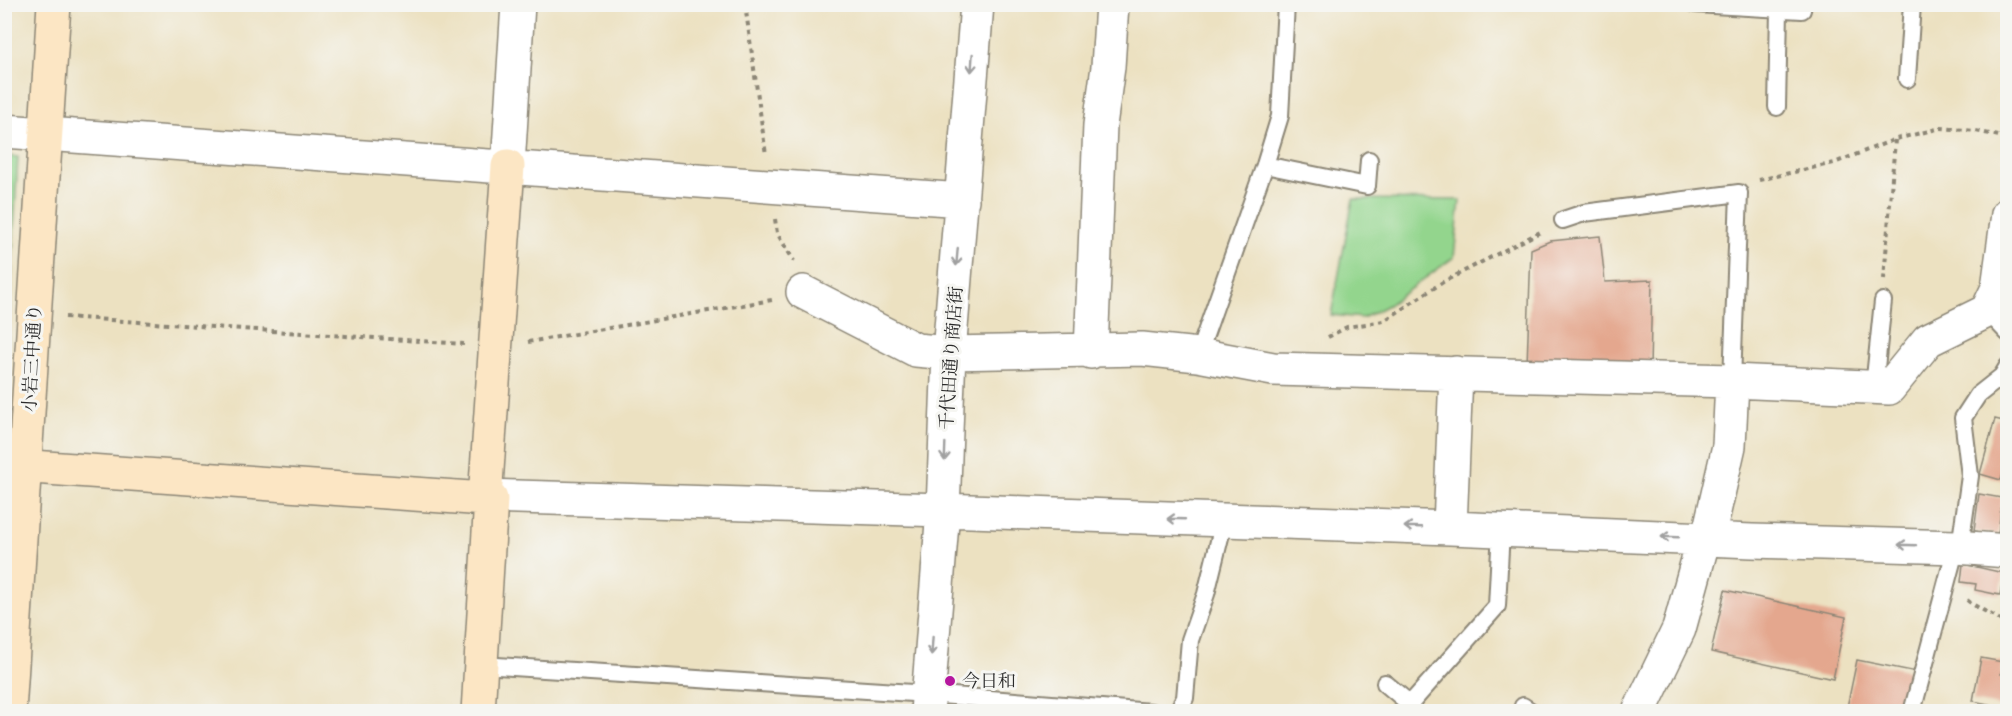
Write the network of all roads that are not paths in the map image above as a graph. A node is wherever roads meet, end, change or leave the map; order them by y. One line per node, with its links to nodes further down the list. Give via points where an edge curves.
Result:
1 (54, 4): 13 (street, 小岩三中通り)
2 (518, 4): 16 (street)
3 (977, 4): 17 (street, 千代田通り商店街, one-way to 17)
4 (1113, 4): 23 (street, via 1100,125)
5 (1286, 4): 15 (lane, via 1280,116)
6 (1695, 4): 9 (lane)
7 (1803, 4): 9 (lane, via 1802,10)
8 (1912, 4): 10 (lane)
9 (1779, 10): 11 (lane)
10 (1907, 79)
11 (1778, 107)
12 (4, 131): 13 (street)
13 (46, 134): 16 (street); 30 (street, 小岩三中通り)
14 (1369, 160): 15 (lane, via 1368,186)
15 (1265, 165): 25 (lane)
16 (508, 166): 17 (street); 31 (street)
17 (962, 200): 24 (street, 千代田通り商店街, one-way to 24)
18 (2007, 214): 22 (street)
19 (1563, 220): 28 (lane, via 1584,213 1739,193)
20 (803, 292): 24 (street, via 916,350)
21 (1882, 301): 29 (lane)
22 (1997, 322): 29 (street, via 1928,340 1889,388)
23 (1091, 352): 24 (street); 25 (street, via 1142,349)
24 (949, 353): 32 (street, 千代田通り商店街, one-way to 32)
25 (1198, 355): 27 (street, via 1273,369)
26 (2007, 366): 37 (lane, via 1978,395 1963,418 1970,476)
27 (1456, 373): 28 (street); 34 (street)
28 (1732, 381): 29 (street); 36 (street, via 1729,446)
29 (1874, 387)
30 (15, 466): 31 (street); 43 (street, 小岩三中通り)
31 (485, 498): 32 (street); 39 (street, via 491,499)
32 (943, 510): 33 (street, one-way to 32); 41 (street, 千代田通り商店街, one-way to 41)
33 (1224, 521): 34 (street, one-way to 33); 46 (lane, via 1190,640 1185,698)
34 (1450, 528): 35 (street)
35 (1501, 530): 36 (street, one-way to 35); 42 (lane, via 1497,606)
36 (1706, 538): 37 (street, one-way to 36); 47 (street, via 1679,628)
37 (1958, 547): 38 (street); 48 (lane)
38 (2007, 551)
39 (481, 664): 41 (lane); 44 (street)
40 (1385, 683): 42 (lane)
41 (928, 703): 45 (lane)
42 (1406, 708)
43 (9, 711)
44 (478, 711)
45 (1151, 711)
46 (1178, 711)
47 (1639, 711)
48 (1912, 711)

